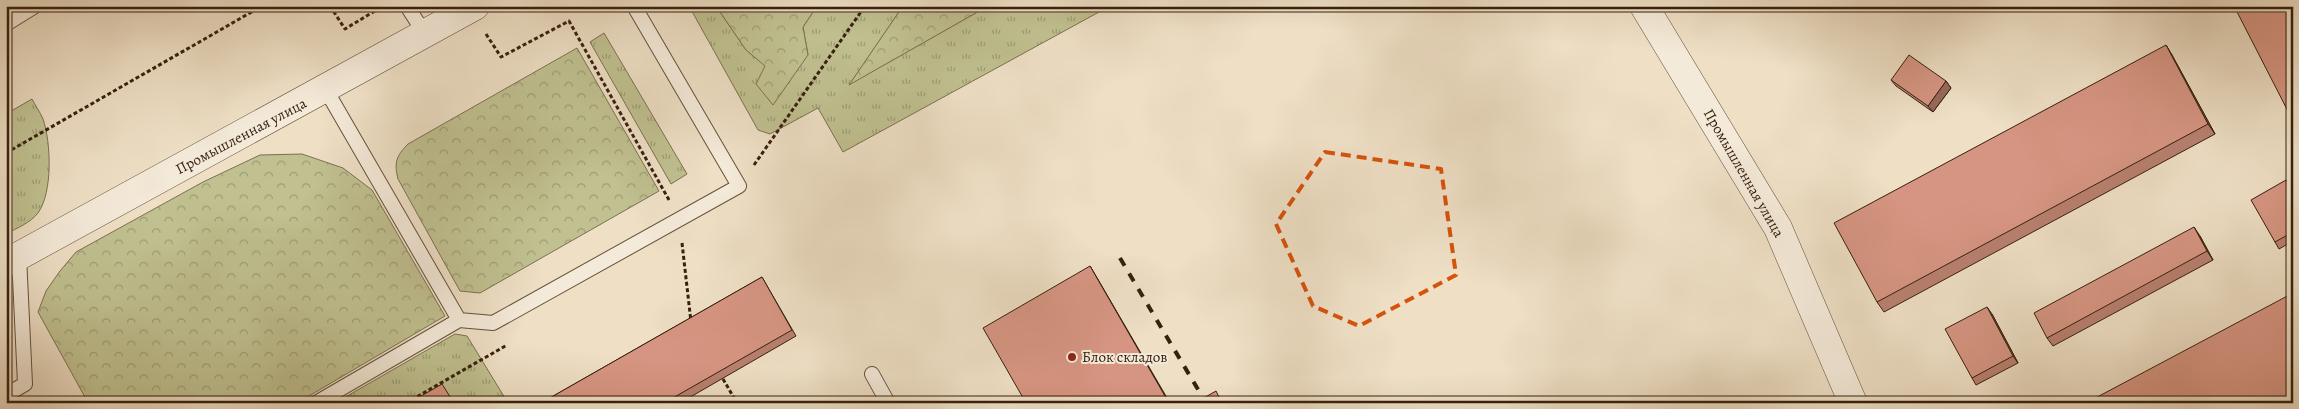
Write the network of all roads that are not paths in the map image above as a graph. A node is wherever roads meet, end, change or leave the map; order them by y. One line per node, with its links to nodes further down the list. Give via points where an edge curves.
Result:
1 (35, 6): 6 (lane)
2 (407, 6): 7 (lane)
3 (634, 6): 10 (lane, via 739,186 493,323)
4 (1644, 6): 15 (street, Промышленная улица, via 1778,228)
5 (472, 8): 7 (street, Промышленная улица)
6 (6, 24)
7 (425, 34): 8 (street, Промышленная улица)
8 (326, 90): 9 (street, Промышленная улица); 10 (lane)
9 (13, 260): 12 (lane, via 25,384)
10 (460, 320): 13 (lane)
11 (872, 374): 14 (lane)
12 (6, 394)
13 (316, 403)
14 (888, 403)
15 (1853, 403)

